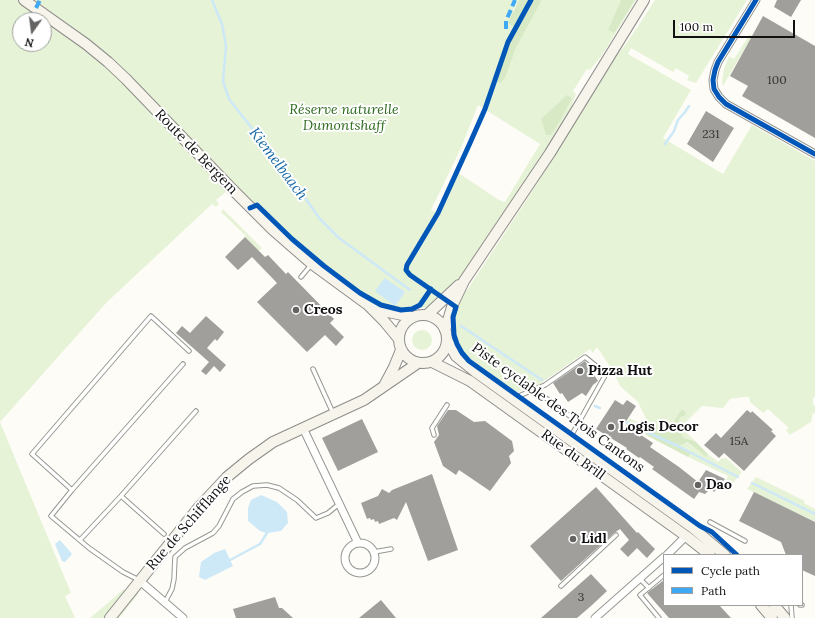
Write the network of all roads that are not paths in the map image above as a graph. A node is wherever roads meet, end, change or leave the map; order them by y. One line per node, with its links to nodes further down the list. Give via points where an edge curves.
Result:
1 (24, 0): 5 (main road, Route de Bergem, via 86,44 117,71 250,208)
2 (644, 0): 7 (main road, via 550,153)
3 (756, 0): 4 (street, via 718,62 714,75 714,89 726,104)
4 (815, 154)
5 (312, 264): 6 (lane); 8 (main road, Route de Bergem)
6 (301, 277)
7 (464, 281): 9 (main road); 11 (main road)
8 (368, 305): 10 (main road, Route de Bergem); 12 (main road, Route de Bergem)
9 (428, 315): 10 (main road); 11 (main road, via 441,323)
10 (412, 317): 12 (main road, via 402,326)
11 (445, 330): 13 (main road)
12 (398, 338): 14 (main road)
13 (447, 340): 16 (main road, via 443,353); 22 (main road, Rue du Brill, via 456,356)
14 (401, 350): 17 (main road, via 411,361); 20 (main road, Rue de Schifflange)
15 (189, 351): 30 (lane, via 151,316 32,454)
16 (432, 362): 17 (main road); 36 (main road, Rue du Brill, via 470,381)
17 (418, 363): 20 (main road, Rue de Schifflange)
18 (183, 364): 30 (lane)
19 (313, 369): 25 (lane)
20 (384, 386): 25 (main road, Rue de Schifflange, via 364,400)
21 (535, 390): 22 (lane); 26 (lane); 26 (lane, via 585,357 606,374)
22 (513, 399): 29 (main road, Rue du Brill)
23 (447, 405): 28 (lane, via 432,428)
24 (196, 411): 31 (lane)
25 (334, 414): 27 (main road, Rue de Schifflange)
26 (578, 422): 29 (lane)
27 (302, 428): 32 (street); 48 (main road, Rue de Schifflange, via 273,442 227,477 199,507)
28 (434, 435)
29 (569, 439): 44 (main road, Rue du Brill, via 693,528)
30 (72, 490): 37 (lane, via 51,516)
31 (121, 496): 34 (lane); 37 (lane)
32 (339, 504): 39 (street); 51 (lane, via 316,518 297,500 279,488 267,485 254,486 242,492 233,499 213,533 185,548 175,557 172,590)
33 (710, 522): 38 (lane)
34 (164, 534)
35 (616, 535): 49 (lane)
36 (686, 536): 42 (street); 43 (main road, Rue du Brill)
37 (80, 540): 48 (lane, via 123,572)
38 (745, 541)
39 (358, 543): 41 (street, via 367,545); 41 (street, via 346,552 346,563 352,570 362,572 370,568 375,561)
40 (391, 549): 41 (lane)
41 (374, 552)
42 (668, 554)
43 (709, 554)
44 (724, 554)
45 (663, 558): 47 (street)
46 (663, 576): 50 (lane)
47 (639, 578): 50 (lane); 57 (street)
48 (140, 580): 51 (street); 55 (main road, Rue de Schifflange)
49 (560, 586)
50 (649, 588): 58 (lane, via 640,595)
51 (165, 602): 56 (street)
52 (762, 606): 59 (main road)
53 (775, 606): 60 (main road)
54 (791, 606): 61 (lane)
55 (110, 618)
56 (183, 618)
57 (594, 618)
58 (659, 618)
59 (772, 618)
60 (785, 618)
61 (792, 618)

